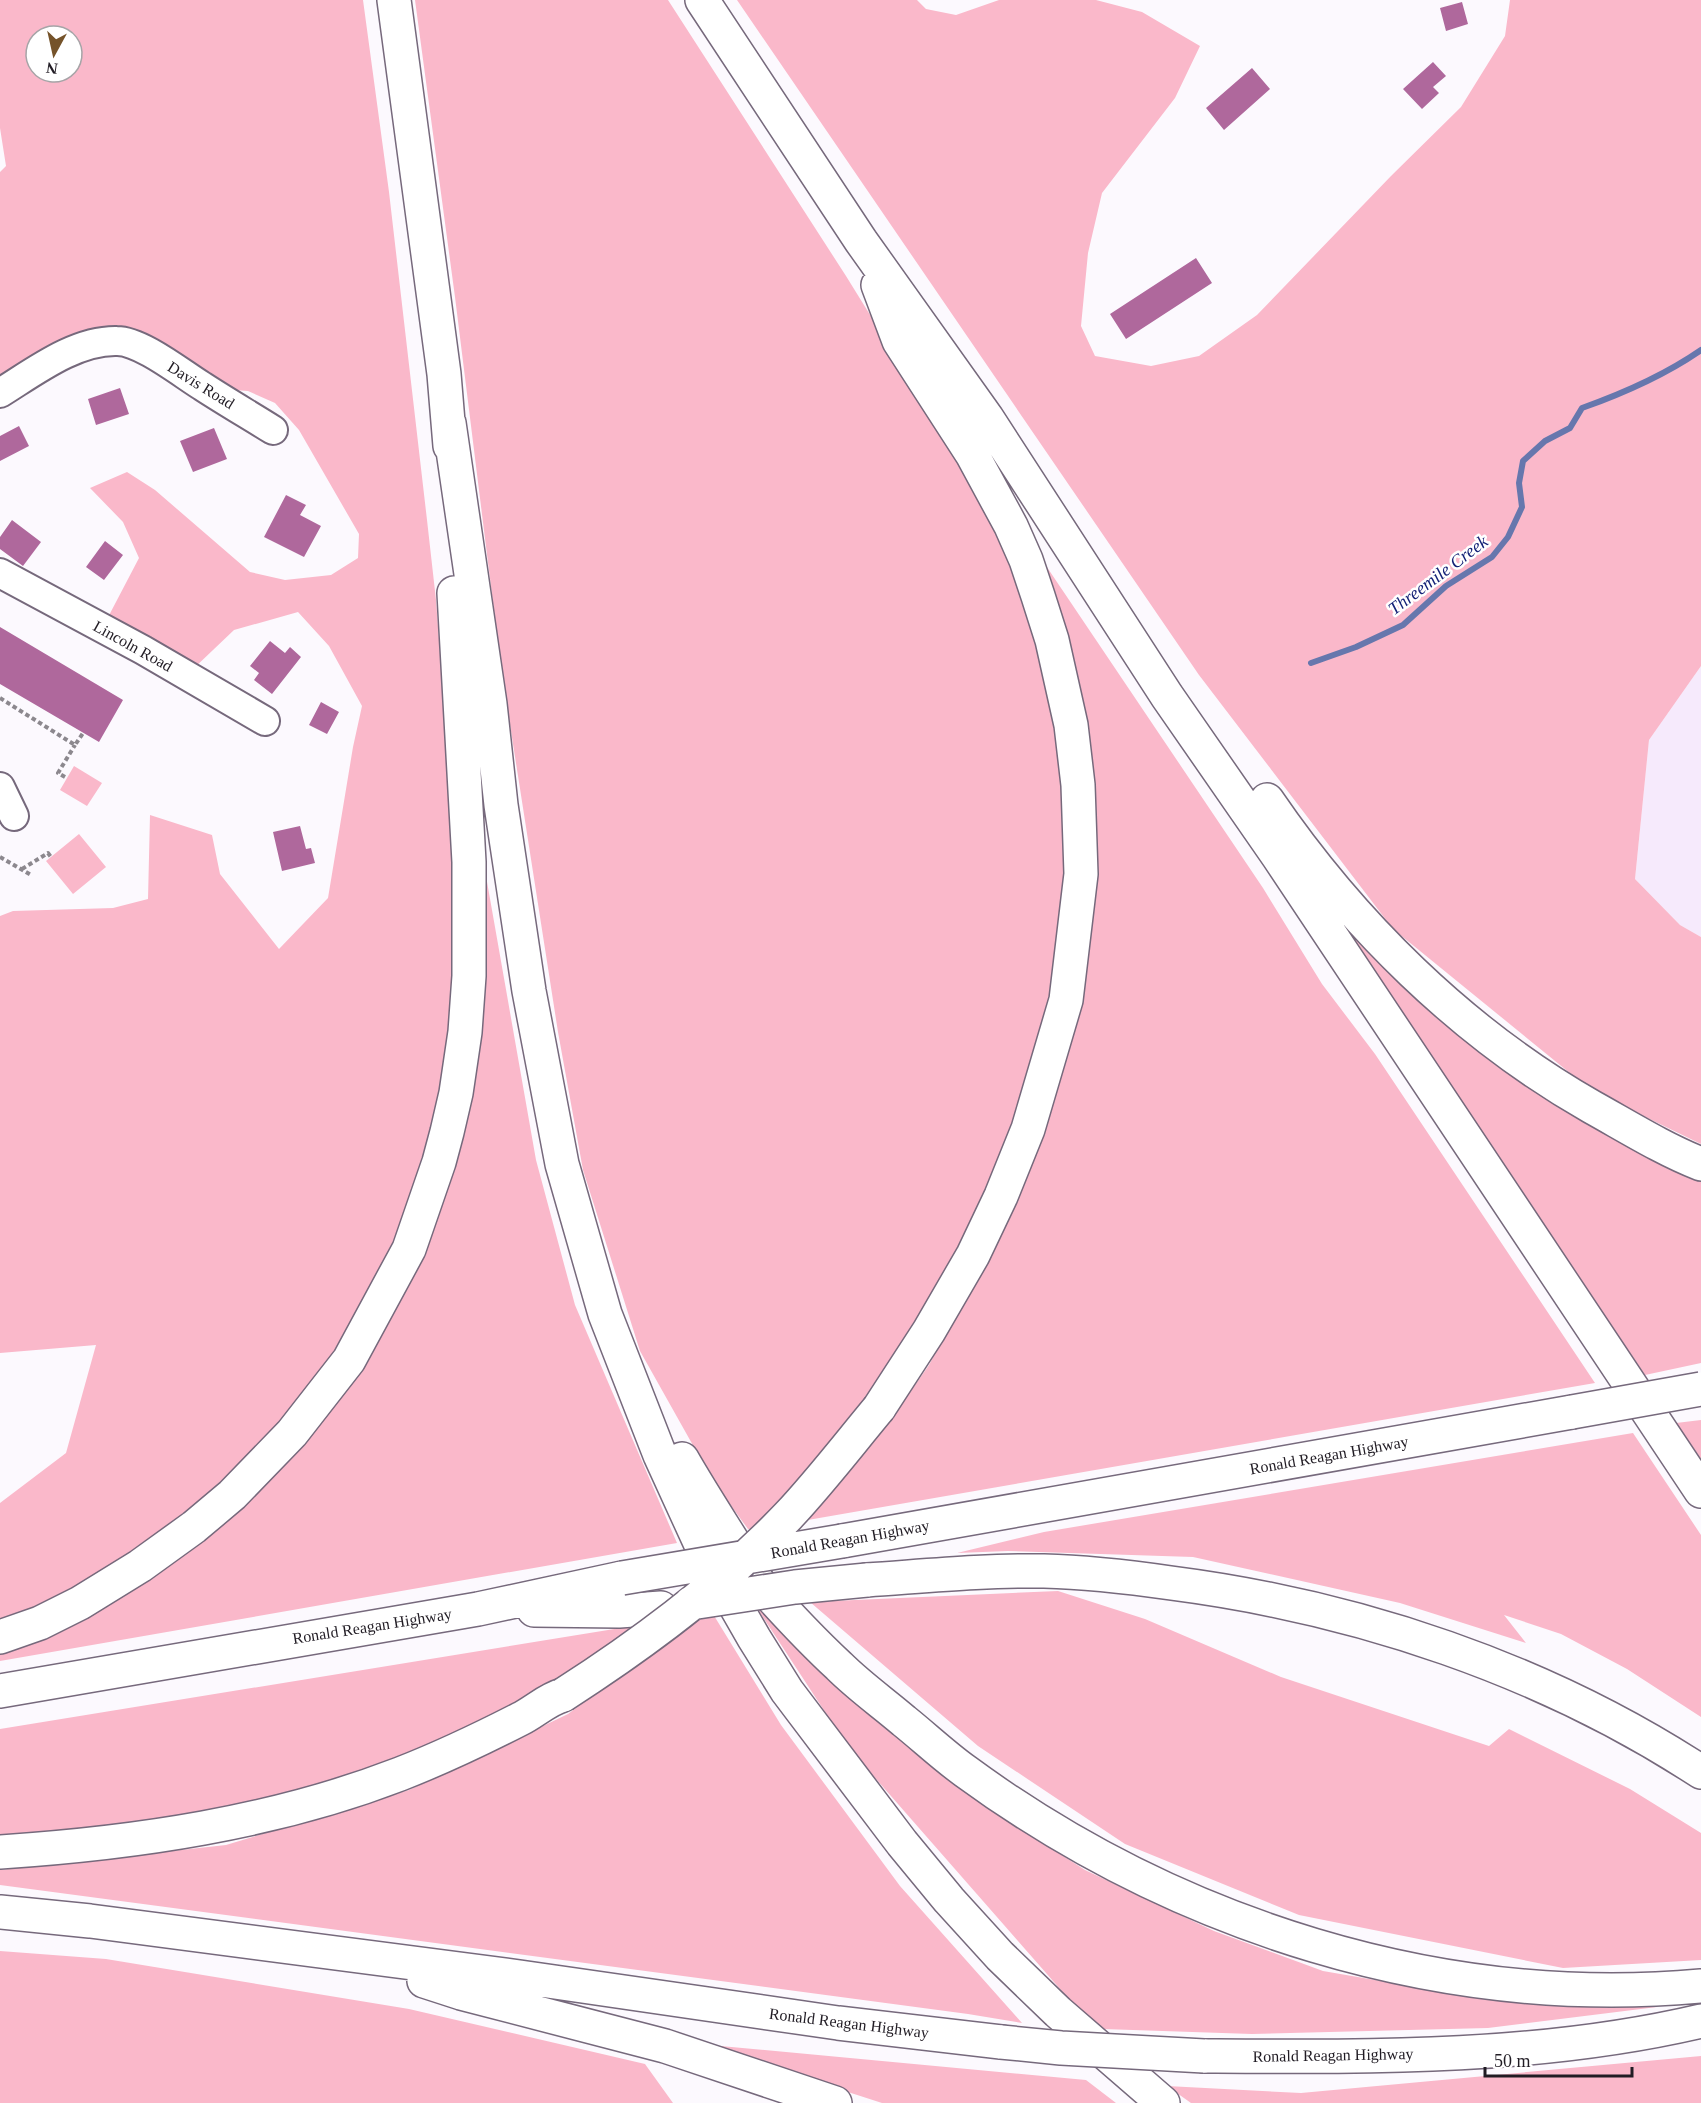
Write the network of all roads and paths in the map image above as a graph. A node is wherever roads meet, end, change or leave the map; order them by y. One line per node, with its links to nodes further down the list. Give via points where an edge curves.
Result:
1 (394, 0): 5 (highway)
2 (702, 0): 3 (highway)
3 (861, 241): 8 (highway, via 987,418); 28 (highway, bridge, via 899,341 972,454 1026,560 1052,640 1071,725 1078,785 1081,874 1066,1000 1028,1129 973,1255 879,1408 788,1516 678,1616 563,1695 441,1757 318,1802 192,1830 73,1847)
4 (0, 393): 6 (street, Davis Road, via 78,349 99,342 127,342 153,354)
5 (449, 423): 21 (highway, via 501,805 536,1026 562,1164 600,1297); 25 (highway, via 469,862 469,976 456,1093 439,1162 409,1249 349,1360 291,1433 232,1495 140,1566 90,1597 40,1623)
6 (273, 430)
7 (0, 573): 10 (street, Lincoln Road)
8 (1136, 647): 20 (highway, via 1215,728 1335,890 1384,944 1458,1013 1568,1094 1637,1134); 23 (highway)
9 (0, 698): 12 (path)
10 (265, 721)
11 (83, 733): 12 (path)
12 (75, 745): 13 (path, via 58,773)
13 (65, 777)
14 (0, 787): 15 (street)
15 (14, 816)
16 (0, 856): 18 (path)
17 (51, 857): 18 (path, via 48,853)
18 (22, 869): 19 (path)
19 (31, 875)
20 (1701, 1164)
21 (625, 1366): 31 (highway, via 758,1581 840,1667 963,1770 1054,1830 1145,1880 1222,1915 1370,1961 1490,1983 1550,1988); 34 (highway, via 660,1455 704,1549 787,1691 902,1843 1000,1956)
22 (1701, 1389): 24 (highway, Ronald Reagan Highway, bridge, via 622,1578)
23 (1701, 1491)
24 (478, 1609): 26 (highway, Ronald Reagan Highway); 27 (highway, bridge, via 661,1608 795,1587 967,1573 1045,1571 1221,1589 1404,1634 1512,1674 1604,1715)
25 (0, 1637)
26 (0, 1691)
27 (1701, 1772)
28 (0, 1852)
29 (0, 1912): 30 (highway, Ronald Reagan Highway)
30 (348, 1956): 32 (highway, Ronald Reagan Highway, bridge, via 838,2024 1071,2049 1204,2056 1486,2052 1663,2030); 33 (highway, via 461,1993 664,2046)
31 (1701, 1986)
32 (1701, 2021)
33 (835, 2103)
34 (1163, 2103)

